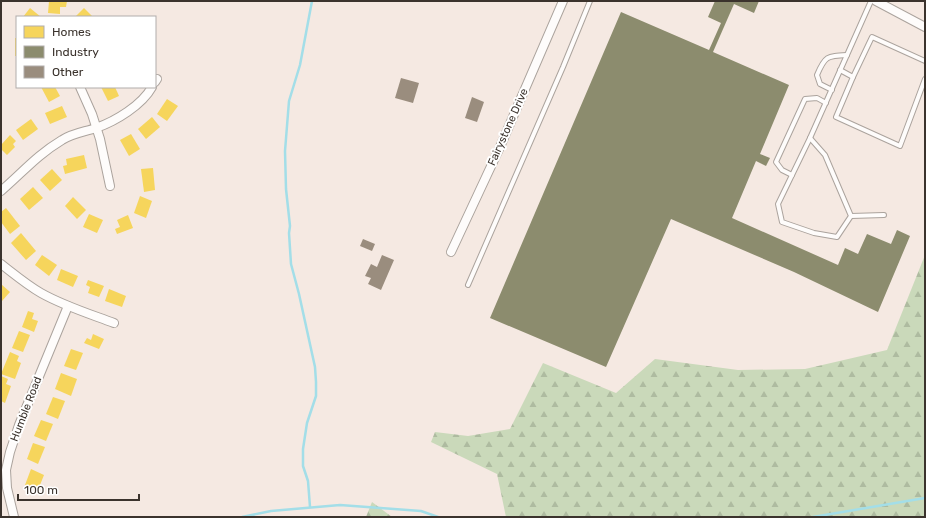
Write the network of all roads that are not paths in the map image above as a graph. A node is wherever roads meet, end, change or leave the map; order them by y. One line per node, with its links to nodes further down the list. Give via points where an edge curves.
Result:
1 (563, 1): 22 (street, Fairystone Drive)
2 (590, 1): 24 (lane)
3 (871, 1): 6 (lane)
4 (876, 1): 5 (street)
5 (925, 27)
6 (847, 55): 8 (lane); 13 (lane, via 830,56 822,64 817,76 820,84)
7 (925, 61): 9 (lane, via 872,37)
8 (840, 70): 9 (lane); 13 (lane)
9 (853, 77): 10 (lane, via 836,117 900,146)
10 (925, 79)
11 (80, 88): 15 (street)
12 (152, 88): 15 (street, via 131,109)
13 (832, 90): 14 (lane)
14 (826, 103): 16 (lane); 17 (lane, via 816,98 805,99 776,162 782,170)
15 (96, 128): 18 (street); 19 (street, via 70,135 47,149)
16 (810, 138): 17 (lane); 21 (lane, via 825,155)
17 (792, 175): 21 (lane, via 778,204 782,222 814,233 837,237)
18 (110, 186)
19 (1, 191)
20 (884, 215): 21 (lane)
21 (851, 216)
22 (451, 252)
23 (1, 264): 25 (street, via 27,284)
24 (468, 285)
25 (68, 306): 26 (street); 27 (street, Humble Road, via 10,452 6,470 7,488)
26 (114, 323)
27 (14, 517)

